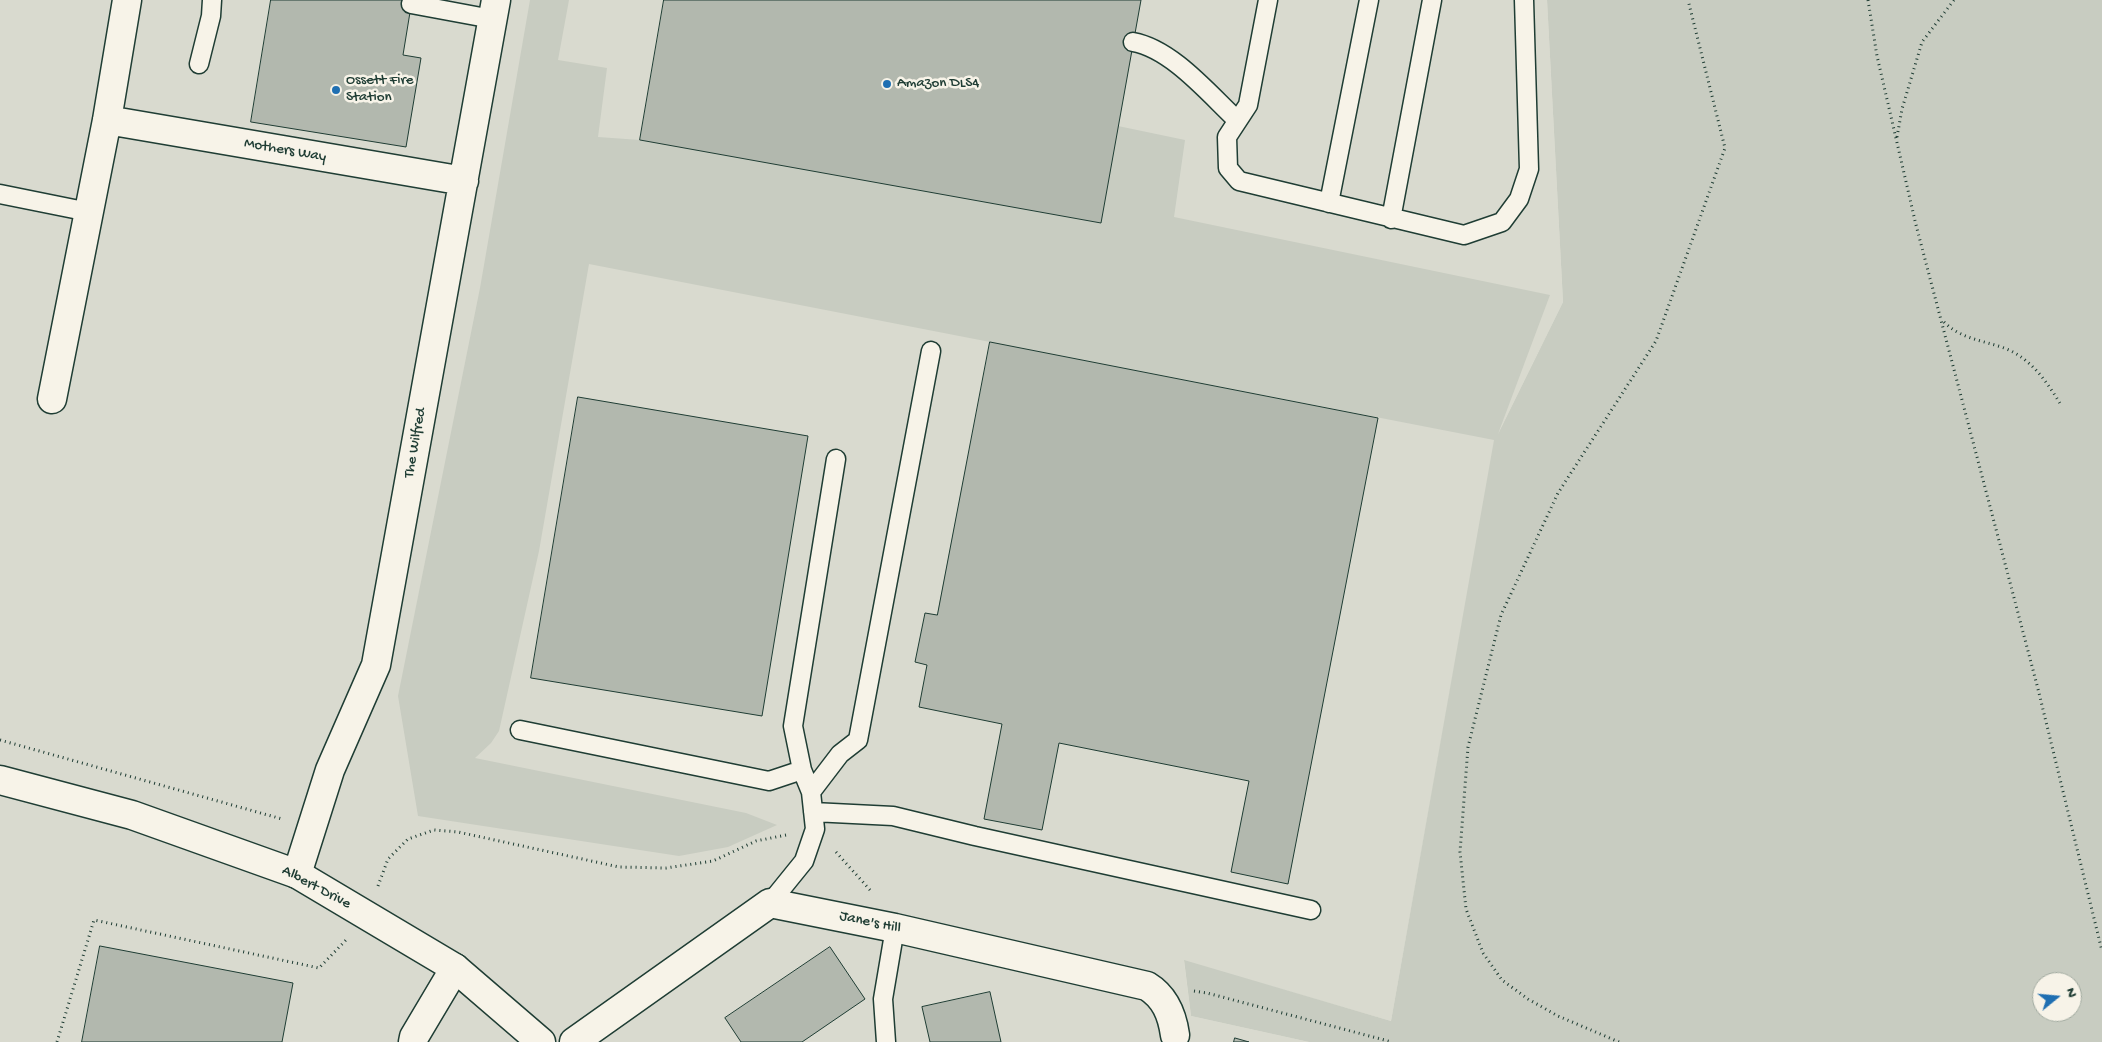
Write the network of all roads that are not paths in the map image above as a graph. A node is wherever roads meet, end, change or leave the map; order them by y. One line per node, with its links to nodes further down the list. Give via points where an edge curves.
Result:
1 (127, 0): 11 (street)
2 (212, 0): 10 (lane)
3 (1268, 0): 12 (lane, via 1248,105)
4 (1368, 0): 15 (lane)
5 (1432, 0): 17 (lane)
6 (1524, 0): 17 (lane, via 1528,169 1518,199 1502,222 1464,235)
7 (411, 4): 8 (lane)
8 (494, 10): 13 (street, The Wilfred)
9 (1133, 42): 12 (lane, via 1144,44 1167,57)
10 (199, 64)
11 (107, 120): 13 (street, Mothers Way); 16 (street)
12 (1237, 120): 15 (lane, via 1227,137 1228,168 1239,181)
13 (464, 181): 26 (street, The Wilfred, via 376,665 330,770)
14 (0, 194): 16 (lane)
15 (1329, 203): 17 (lane)
16 (89, 212): 19 (street)
17 (1391, 218)
18 (931, 351): 24 (lane, via 858,740 840,754)
19 (52, 399)
20 (836, 459): 22 (lane, via 792,726)
21 (520, 730): 22 (lane, via 769,781)
22 (802, 770): 24 (lane)
23 (0, 780): 26 (street, Albert Drive, via 132,815)
24 (811, 792): 25 (lane)
25 (814, 820): 27 (lane, via 804,861); 28 (lane, via 879,814 893,816)
26 (297, 874): 30 (street, Albert Drive)
27 (770, 903): 29 (street, Jane's Hill); 34 (street)
28 (1311, 910)
29 (895, 928): 31 (street, Jane's Hill, via 1147,986 1160,996 1173,1022); 35 (lane, via 883,999)
30 (455, 968): 32 (street); 33 (street, Albert Drive)
31 (1175, 1038)
32 (413, 1042)
33 (541, 1042)
34 (574, 1042)
35 (886, 1042)

